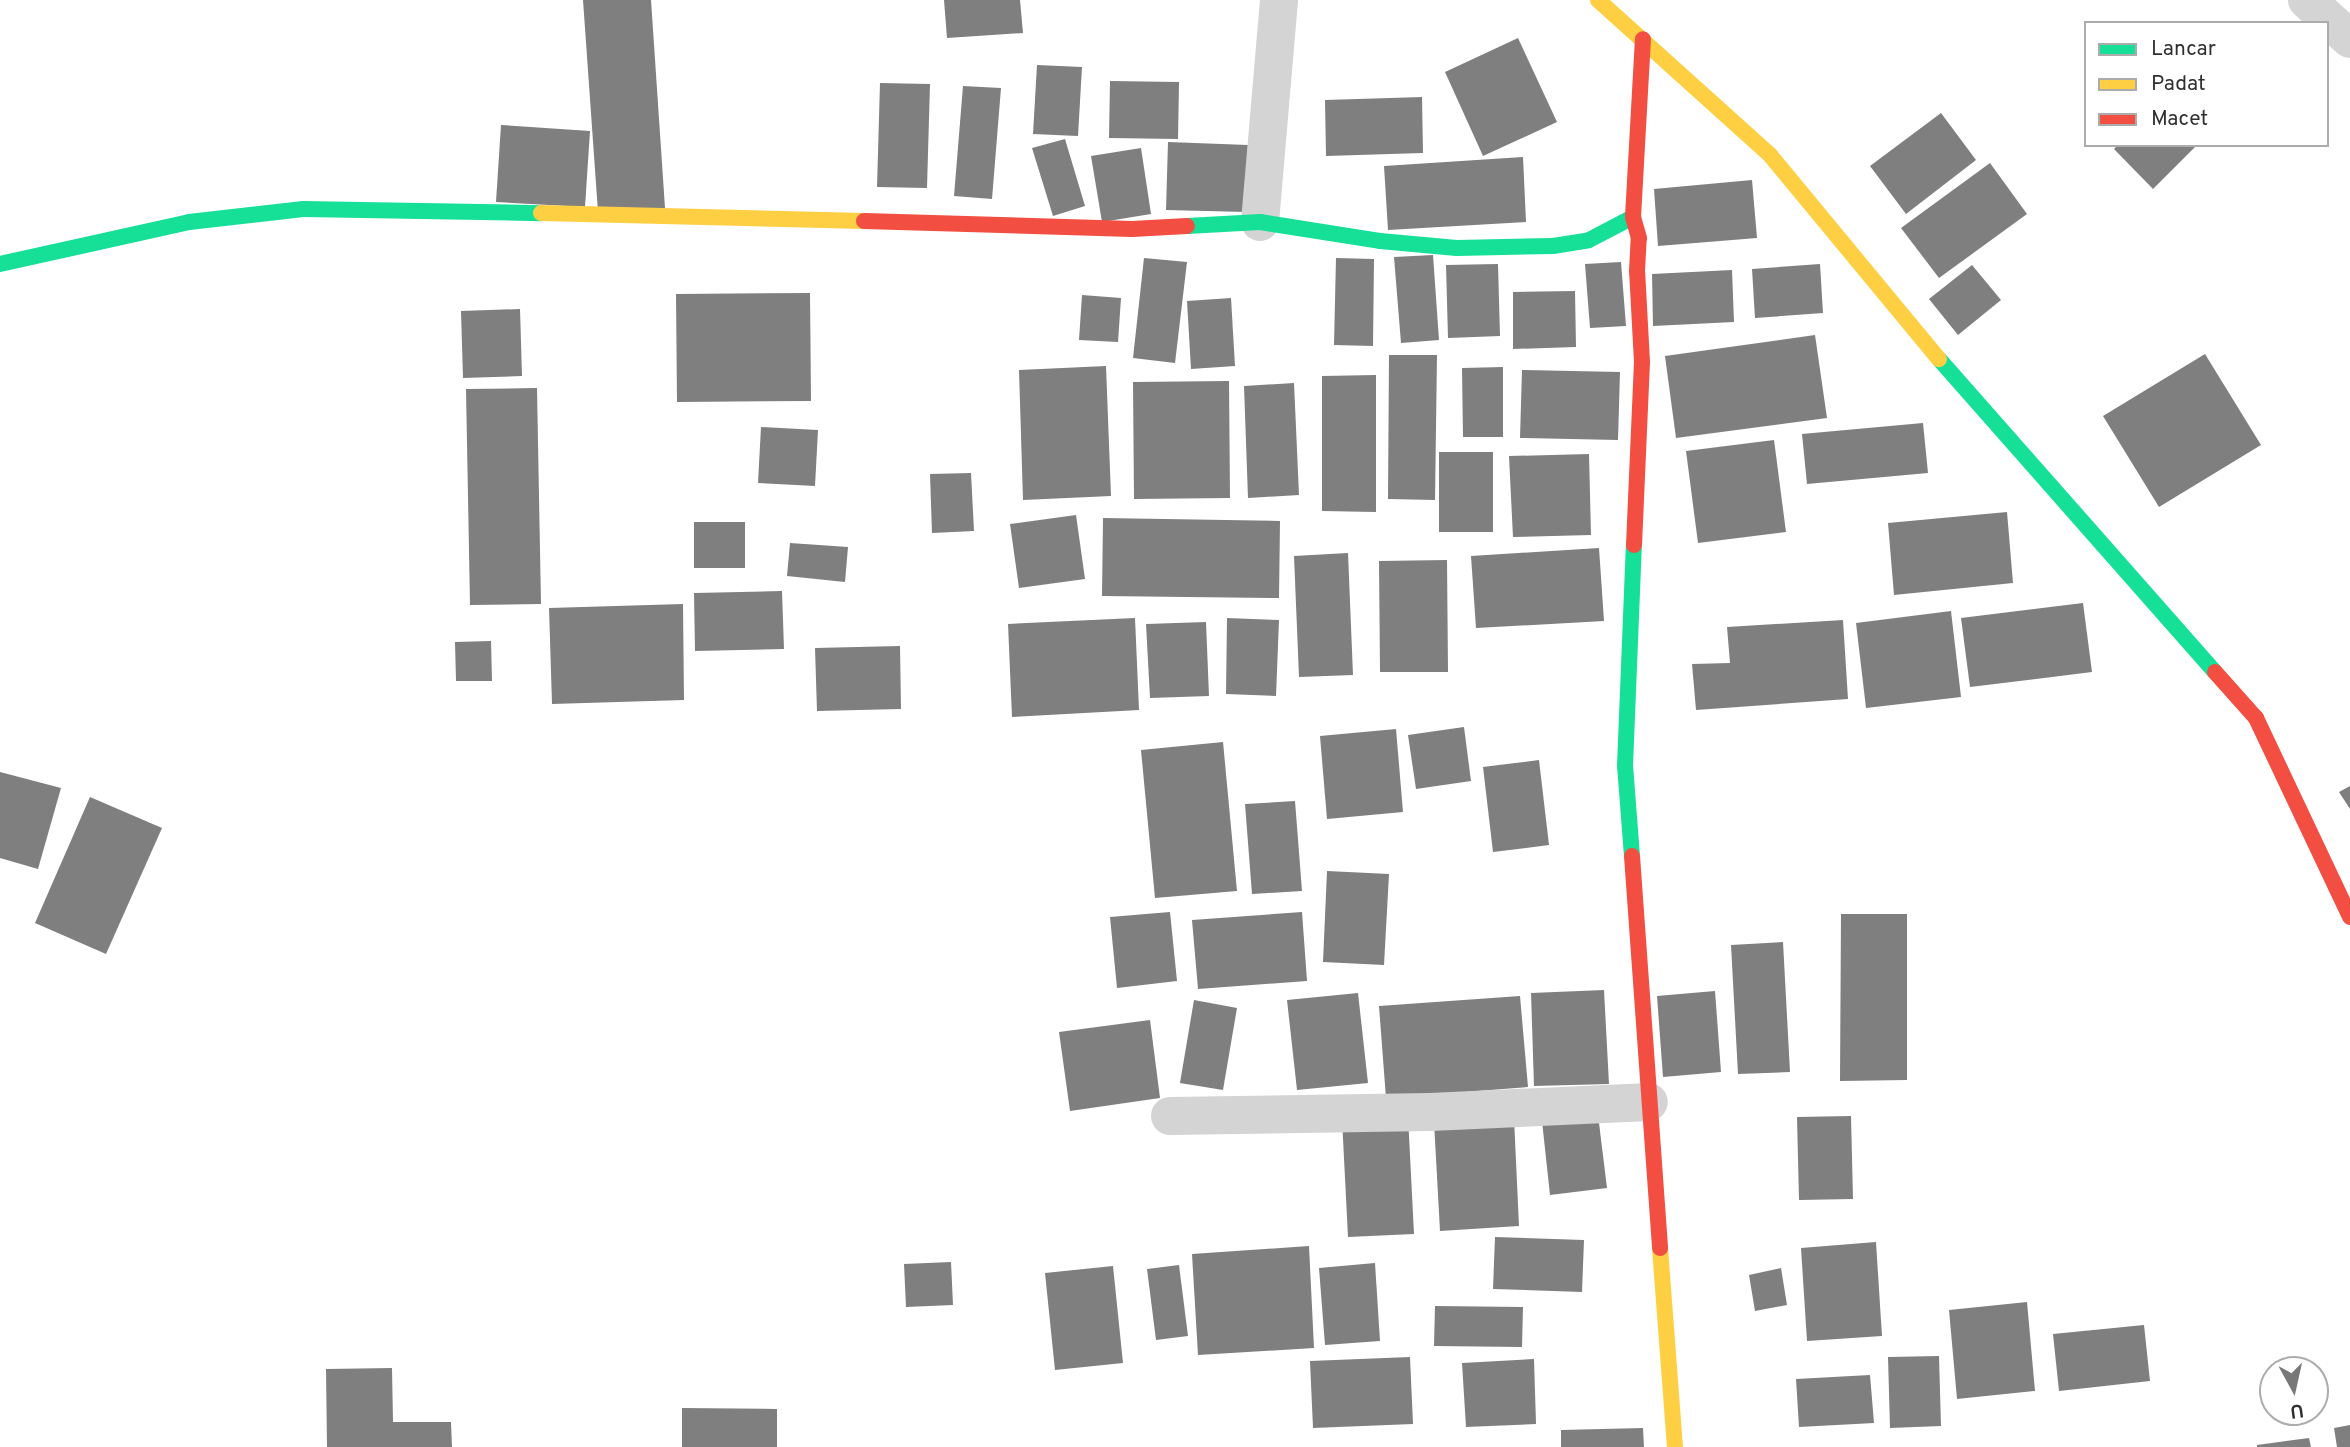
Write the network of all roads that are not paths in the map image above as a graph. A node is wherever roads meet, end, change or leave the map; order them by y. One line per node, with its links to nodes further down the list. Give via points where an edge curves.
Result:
1 (1279, 0): 7 (street)
2 (1598, 0): 4 (street)
3 (2307, 0): 5 (street)
4 (1643, 39): 6 (street); 9 (street, via 1770,155 1941,361 2256,718)
5 (2350, 39)
6 (1633, 217): 7 (street, via 1589,240 1553,246 1457,248); 10 (street, via 1639,239 1642,362 1625,766)
7 (1260, 222): 8 (street, via 1132,229 303,209 189,222)
8 (0, 264)
9 (2350, 916)
10 (1649, 1102): 11 (street, via 1430,1112); 12 (street)
11 (1170, 1116)
12 (1675, 1447)

